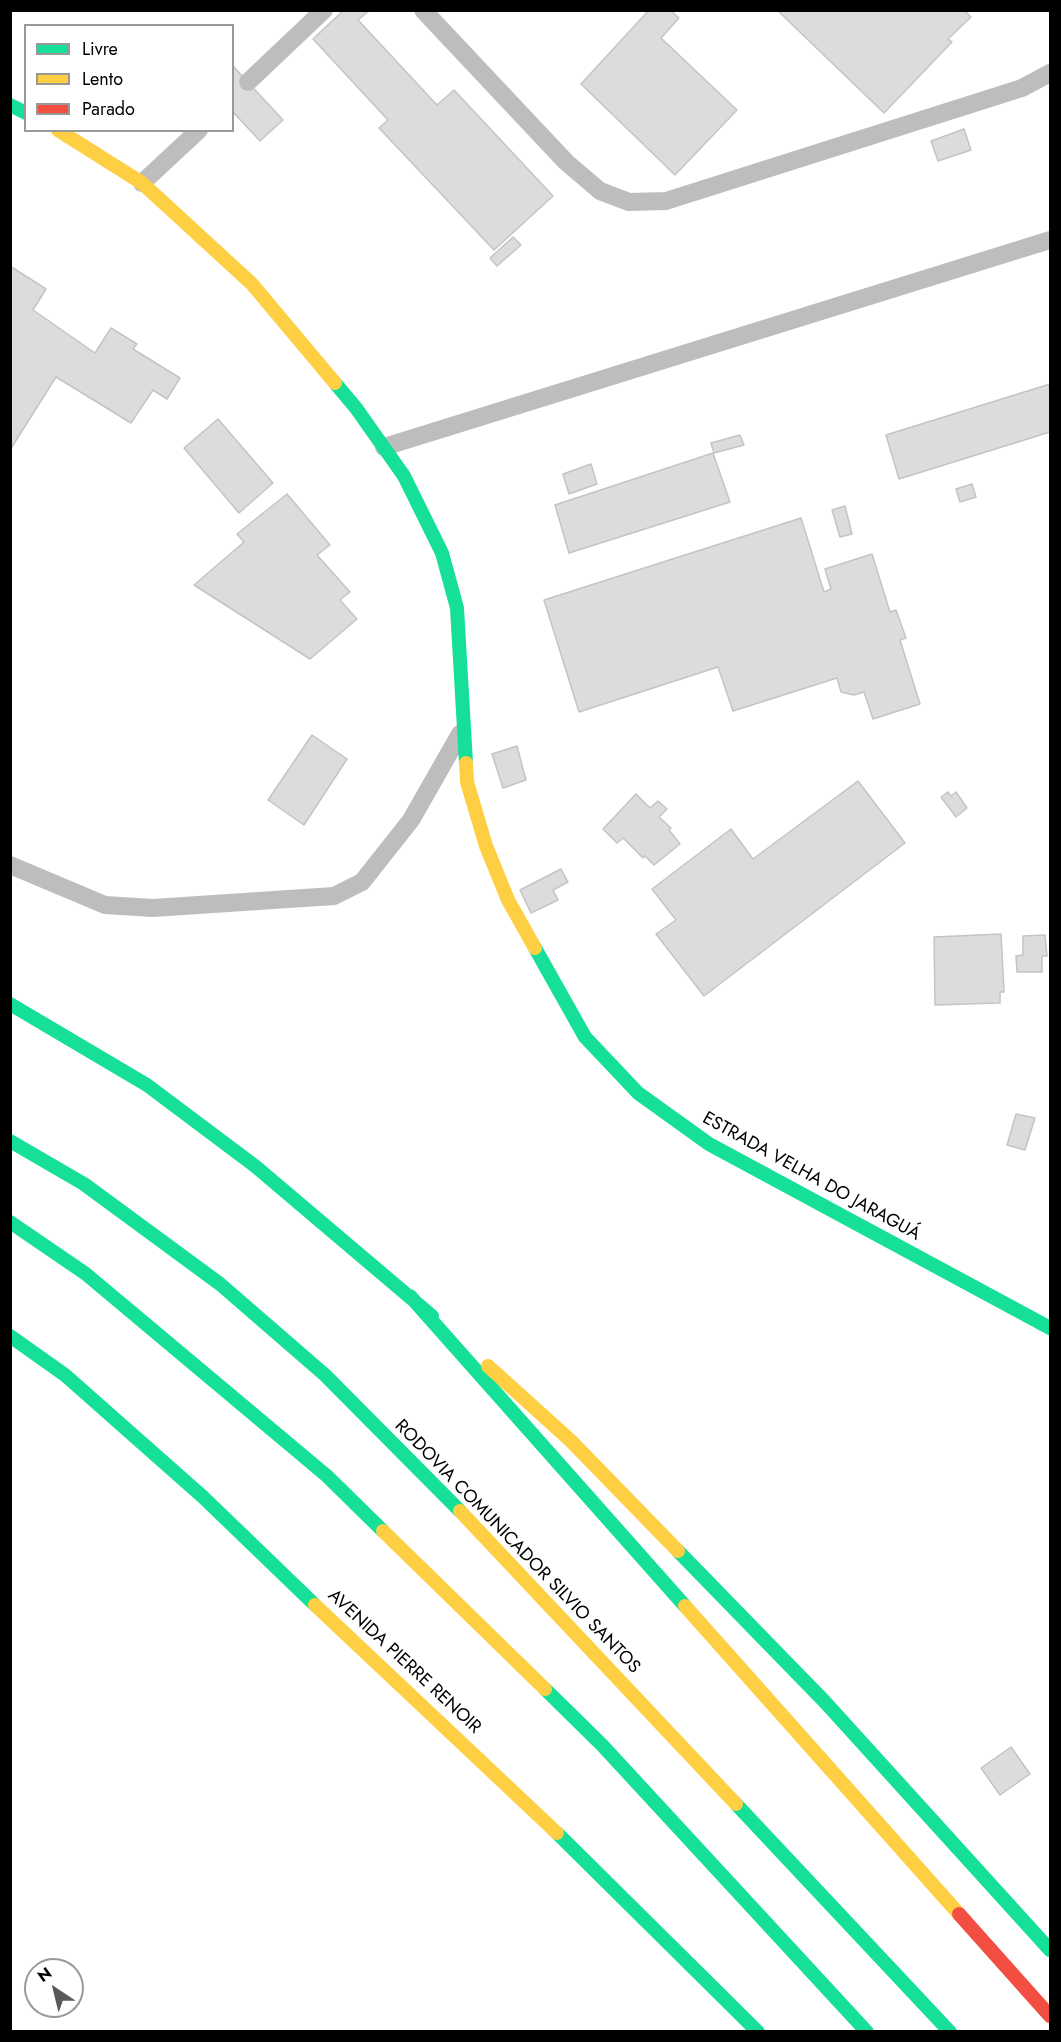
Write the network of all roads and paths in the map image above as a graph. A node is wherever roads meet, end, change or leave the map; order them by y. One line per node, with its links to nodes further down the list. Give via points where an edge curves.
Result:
1 (324, 10): 4 (lane)
2 (423, 10): 3 (lane, via 566,162 600,191 628,202 666,201 1022,88)
3 (1050, 73)
4 (248, 82)
5 (10, 105): 6 (main road)
6 (24, 112)
7 (61, 132): 9 (main road, ESTRADA VELHA DO JARAGUÁ)
8 (197, 132): 9 (lane)
9 (142, 183): 11 (main road, ESTRADA VELHA DO JARAGUÁ, via 252,285)
10 (1050, 240): 11 (lane)
11 (384, 447): 12 (main road, ESTRADA VELHA DO JARAGUÁ, via 404,476 442,553 457,608)
12 (465, 726): 13 (lane, via 411,820 362,882 334,896 153,908 105,904); 18 (main road, ESTRADA VELHA DO JARAGUÁ, via 467,782 507,900 585,1037 638,1093 709,1144)
13 (10, 865)
14 (10, 1004): 17 (main road, via 147,1085 255,1166)
15 (10, 1141): 26 (main road, RODOVIA COMUNICADOR SILVIO SANTOS, via 84,1184 211,1277 325,1375 488,1539)
16 (10, 1221): 25 (main road, via 86,1274 327,1476 602,1745)
17 (410, 1296): 20 (main road, via 571,1441 825,1702); 23 (main road)
18 (1050, 1328)
19 (10, 1336): 24 (main road, AVENIDA PIERRE RENOIR, via 65,1375 203,1497)
20 (1019, 1914): 21 (lane); 22 (main road)
21 (1050, 1938)
22 (1050, 1950)
23 (1050, 2016)
24 (758, 2031)
25 (867, 2031)
26 (950, 2031)

